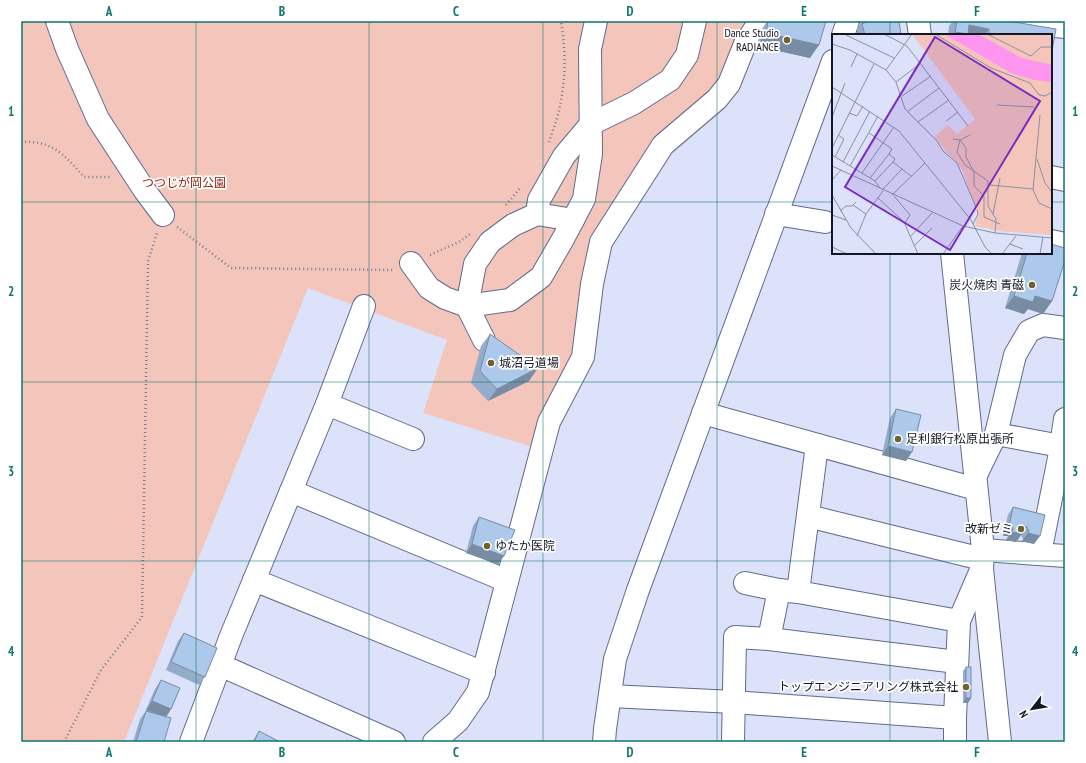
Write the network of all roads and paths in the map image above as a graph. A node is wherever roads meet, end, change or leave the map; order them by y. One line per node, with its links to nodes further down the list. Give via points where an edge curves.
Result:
1 (56, 21): 17 (street, via 98,118)
2 (561, 21): 15 (path, via 565,77 559,111)
3 (596, 21): 13 (street, via 590,49)
4 (695, 21): 13 (street, via 687,55 670,80 634,103)
5 (760, 21): 49 (street, via 745,44 729,84 717,99 663,145 601,242 592,284 583,357 549,422)
6 (848, 21): 10 (street)
7 (918, 21): 11 (street)
8 (1010, 21): 9 (street)
9 (1065, 27)
10 (842, 34)
11 (920, 34)
12 (832, 64): 22 (street)
13 (591, 124): 21 (street, via 564,156 539,200); 24 (street, via 591,154 584,199)
14 (21, 142): 17 (path, via 54,147 84,177)
15 (548, 143)
16 (1052, 176): 18 (street)
17 (137, 178): 23 (street)
18 (1065, 180)
19 (524, 184): 20 (path)
20 (502, 209)
21 (537, 214): 24 (street); 32 (street, via 513,225 490,242 475,264)
22 (776, 214): 25 (street); 36 (street)
23 (163, 215): 30 (path, via 231,268); 60 (path, via 148,261 142,617 101,670)
24 (573, 220): 32 (street, via 540,277 510,300)
25 (825, 222)
26 (476, 231): 30 (path)
27 (1052, 241): 28 (street)
28 (1065, 244)
29 (952, 254): 42 (street)
30 (411, 263): 32 (street, via 429,288)
31 (364, 306): 35 (street)
32 (467, 306): 34 (street)
33 (1065, 328): 38 (street, via 1043,325 1029,331 1015,355)
34 (484, 340)
35 (327, 404): 39 (street); 43 (street)
36 (703, 413): 40 (street); 57 (street, via 617,652)
37 (1065, 419): 41 (street)
38 (996, 434): 41 (street); 42 (street)
39 (413, 439)
40 (817, 445): 42 (street); 44 (street)
41 (1061, 446): 45 (street)
42 (976, 483): 47 (street)
43 (291, 491): 48 (street); 49 (street)
44 (808, 516): 47 (street); 51 (street)
45 (1040, 553): 46 (street); 47 (street)
46 (1065, 556)
47 (982, 559): 52 (street); 67 (street)
48 (254, 580): 55 (street); 56 (street)
49 (507, 581): 56 (street)
50 (745, 583): 51 (street)
51 (789, 591): 52 (street); 53 (street)
52 (959, 621): 54 (street)
53 (769, 639): 54 (street); 58 (street, via 729,636)
54 (957, 662): 59 (street)
55 (220, 665): 61 (street); 62 (street)
56 (484, 673): 63 (street, via 478,692 458,721)
57 (610, 696): 58 (street); 64 (street)
58 (734, 702): 59 (street); 65 (street)
59 (955, 718): 66 (street)
60 (64, 742)
61 (191, 742)
62 (394, 742)
63 (434, 742)
64 (604, 742)
65 (733, 742)
66 (955, 742)
67 (1000, 742)

